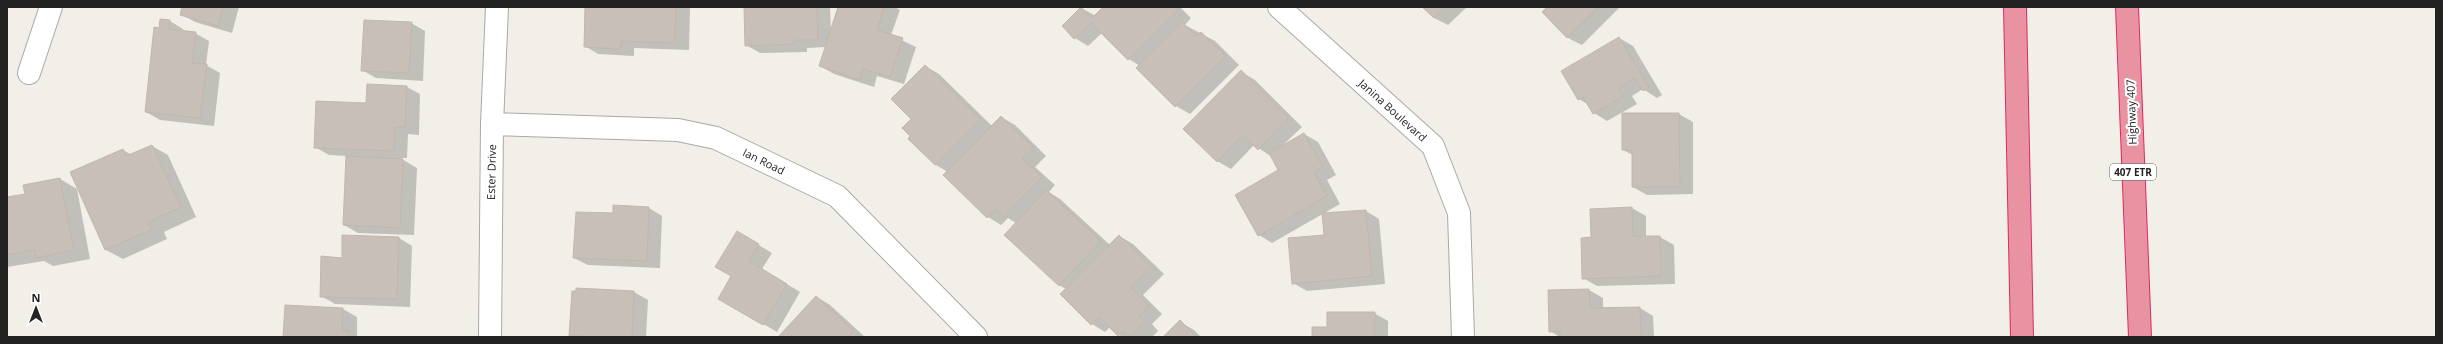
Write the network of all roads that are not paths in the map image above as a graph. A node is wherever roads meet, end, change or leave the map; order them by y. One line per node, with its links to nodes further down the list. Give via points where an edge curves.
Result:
1 (51, 7): 6 (street)
2 (497, 7): 7 (street, Ester Drive)
3 (1279, 7): 10 (street, Janina Boulevard, via 1433,146 1459,213)
4 (2015, 7): 11 (highway)
5 (2127, 7): 12 (highway, Highway 407 / 407 ETR)
6 (30, 73)
7 (492, 124): 8 (street, Ester Drive); 9 (street, Ian Road, via 678,130 716,138 837,196)
8 (490, 337)
9 (976, 337)
10 (1463, 337)
11 (2022, 337)
12 (2140, 337)

